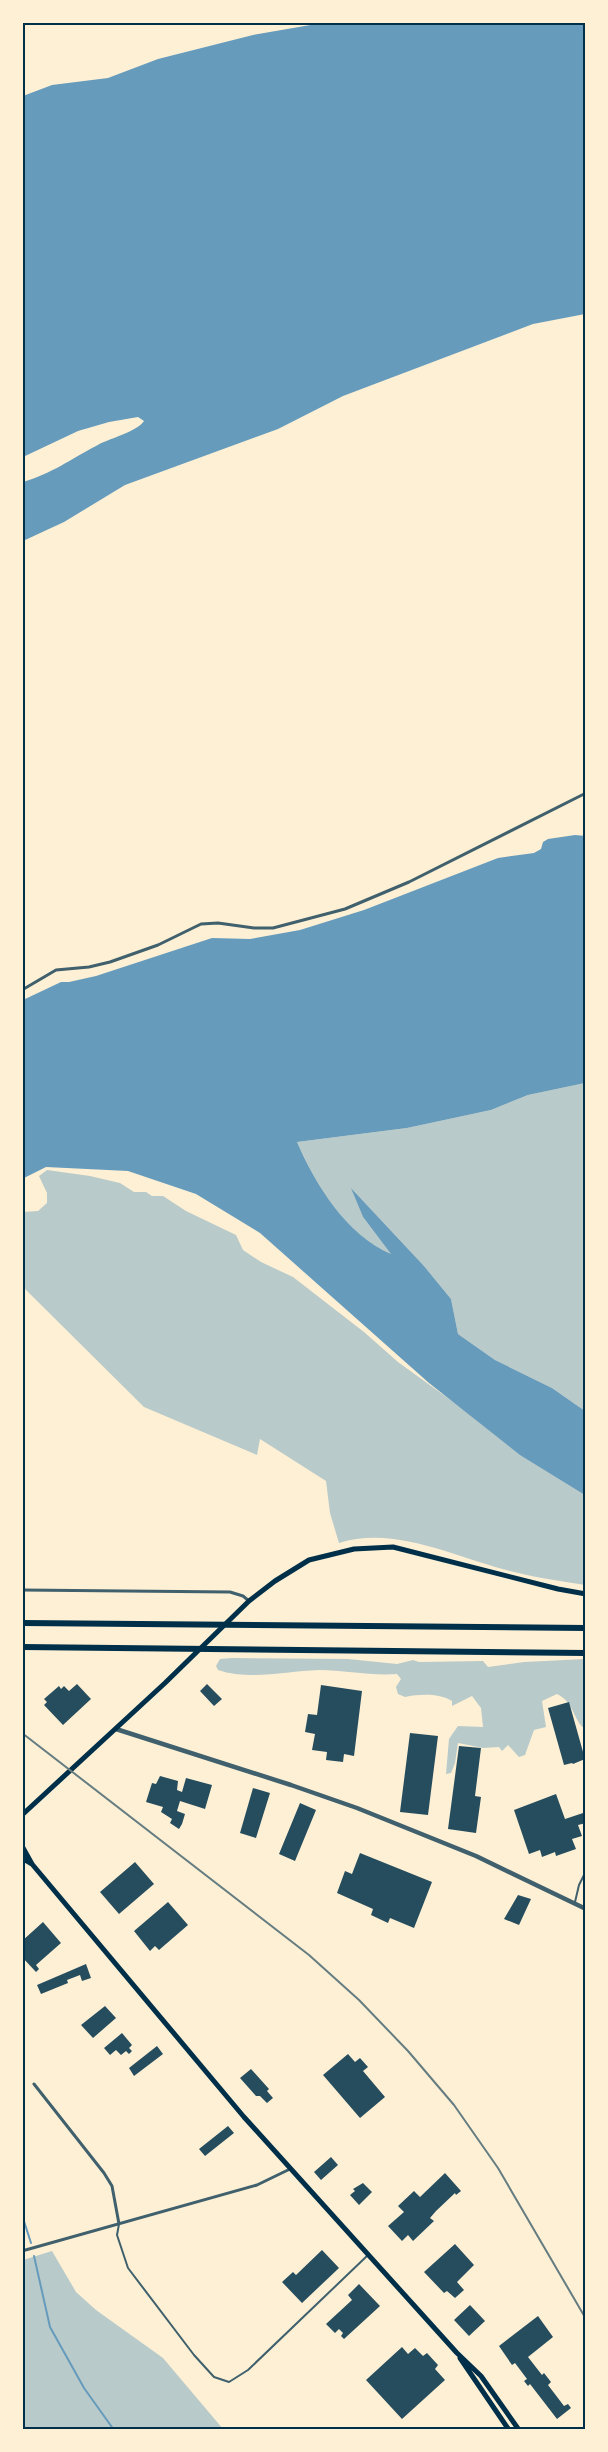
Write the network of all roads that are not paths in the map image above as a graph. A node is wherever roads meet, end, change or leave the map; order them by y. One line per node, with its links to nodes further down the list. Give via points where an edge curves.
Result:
1 (586, 793): 2 (street, via 401,886 345,909 272,928 201,924 158,945 110,962 56,970)
2 (22, 990)
3 (22, 1590): 5 (street, via 230,1592)
4 (586, 1594): 5 (main road, via 410,1551 377,1547 342,1551 309,1560)
5 (249, 1601): 10 (main road)
6 (22, 1623): 7 (highway)
7 (586, 1628)
8 (22, 1647): 9 (highway)
9 (586, 1653)
10 (116, 1729): 11 (main road); 16 (street, via 356,1808 476,1856)
11 (22, 1815)
12 (22, 1846): 14 (main road)
13 (22, 1858): 14 (main road)
14 (32, 1864): 19 (main road)
15 (586, 1871): 16 (lane)
16 (575, 1904): 17 (street)
17 (586, 1909)
18 (34, 2084): 20 (street, via 104,2172 112,2186)
19 (290, 2170): 20 (street, via 257,2185); 22 (main road)
20 (119, 2224): 21 (street); 22 (lane, via 116,2235 128,2268 194,2355 214,2376 229,2382 248,2370)
21 (22, 2251)
22 (368, 2255): 25 (main road)
23 (586, 2285): 24 (street)
24 (586, 2293)
25 (457, 2353): 26 (main road); 27 (main road, via 481,2376)
26 (510, 2430)
27 (519, 2430)

